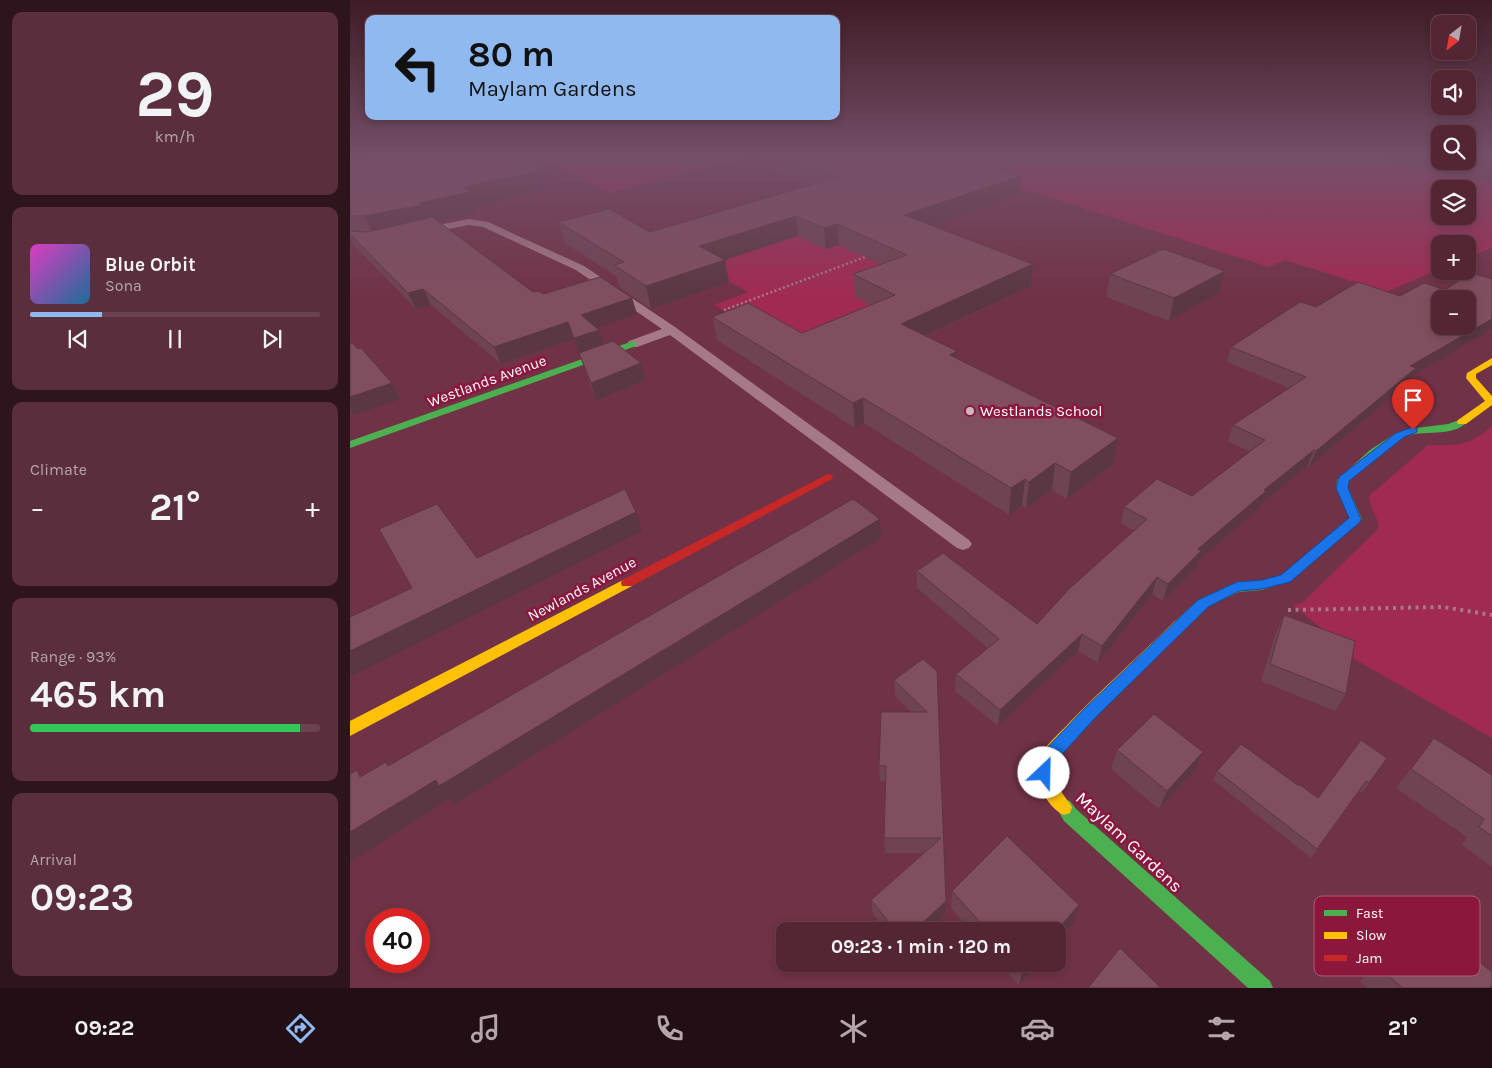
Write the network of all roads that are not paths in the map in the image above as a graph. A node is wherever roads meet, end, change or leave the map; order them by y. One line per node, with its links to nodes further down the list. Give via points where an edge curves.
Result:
1 (416, 232): 2 (lane, via 469,222 490,226 580,268)
2 (671, 330): 3 (lane); 7 (lane)
3 (634, 344): 5 (street, Westlands Avenue)
4 (1492, 361): 9 (street, Maylam Gardens, via 1472,373 1471,378 1490,401 1454,426 1413,430 1400,435 1343,480 1342,488 1356,519 1286,578 1262,585 1237,587 1203,603 1047,758 1044,773 1052,792 1070,815)
5 (350, 445)
6 (828, 476): 8 (street, Newlands Avenue)
7 (963, 544)
8 (350, 729)
9 (1263, 988)

